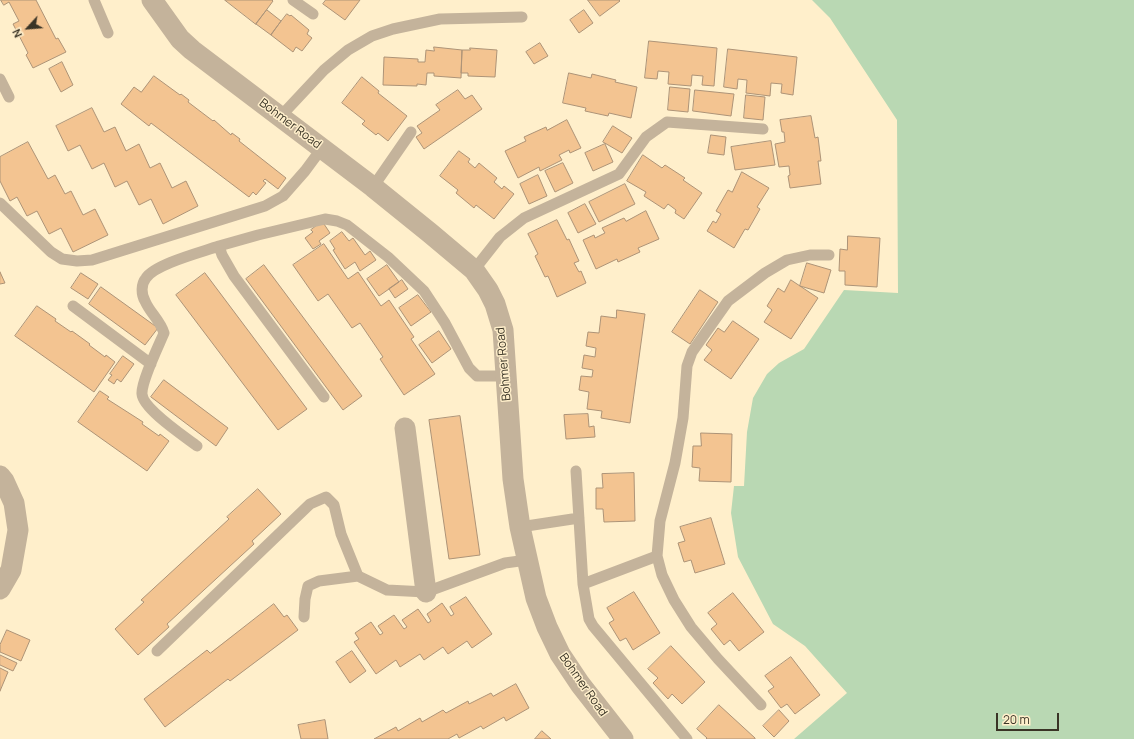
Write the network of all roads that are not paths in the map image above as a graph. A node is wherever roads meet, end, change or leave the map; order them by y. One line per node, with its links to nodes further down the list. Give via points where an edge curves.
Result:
1 (94, 0): 6 (lane)
2 (152, 0): 9 (street, Bohmer Road, via 188,47)
3 (293, 0): 4 (lane)
4 (313, 14)
5 (522, 18): 9 (lane, via 440,19 372,36 348,50 324,70)
6 (108, 33)
7 (0, 79): 8 (lane)
8 (9, 97)
9 (280, 117): 12 (street, Bohmer Road)
10 (763, 129): 17 (lane, via 667,122 646,136 619,174 524,218 500,237)
11 (411, 132): 13 (lane)
12 (322, 148): 13 (street, Bohmer Road); 14 (lane, via 283,196 265,206 92,260 62,259 51,252)
13 (373, 187): 17 (street, Bohmer Road)
14 (0, 203)
15 (219, 246): 19 (lane, via 161,267 146,277 142,290 144,301 162,325 164,333); 20 (lane, via 258,234 325,219 347,225 388,257 424,291 469,368 477,376); 21 (lane, via 234,276)
16 (829, 255): 28 (lane, via 810,255 787,260 765,273 728,301 692,352 687,366 683,418 675,463 660,521)
17 (474, 270): 20 (street, Bohmer Road, via 495,304 503,330)
18 (73, 306): 19 (lane)
19 (151, 364): 23 (lane, via 142,393 146,404)
20 (505, 376): 27 (street, Bohmer Road, via 513,479)
21 (324, 397)
22 (405, 428): 33 (street)
23 (197, 446)
24 (576, 471): 26 (lane)
25 (0, 476): 32 (street, via 14,503 18,530 11,570)
26 (579, 518): 27 (lane); 31 (lane)
27 (520, 527): 29 (street, Bohmer Road)
28 (657, 556): 31 (lane); 36 (lane, via 662,575 691,627)
29 (527, 560): 33 (lane, via 505,563); 37 (street, Bohmer Road, via 536,598 560,654)
30 (358, 576): 33 (lane, via 386,590); 34 (lane, via 319,581 308,586); 35 (lane, via 341,534 334,505 326,496 310,504)
31 (584, 584): 38 (lane, via 589,619 593,626)
32 (0, 589)
33 (426, 592)
34 (304, 618)
35 (156, 651)
36 (761, 705)
37 (623, 739)
38 (687, 739)

